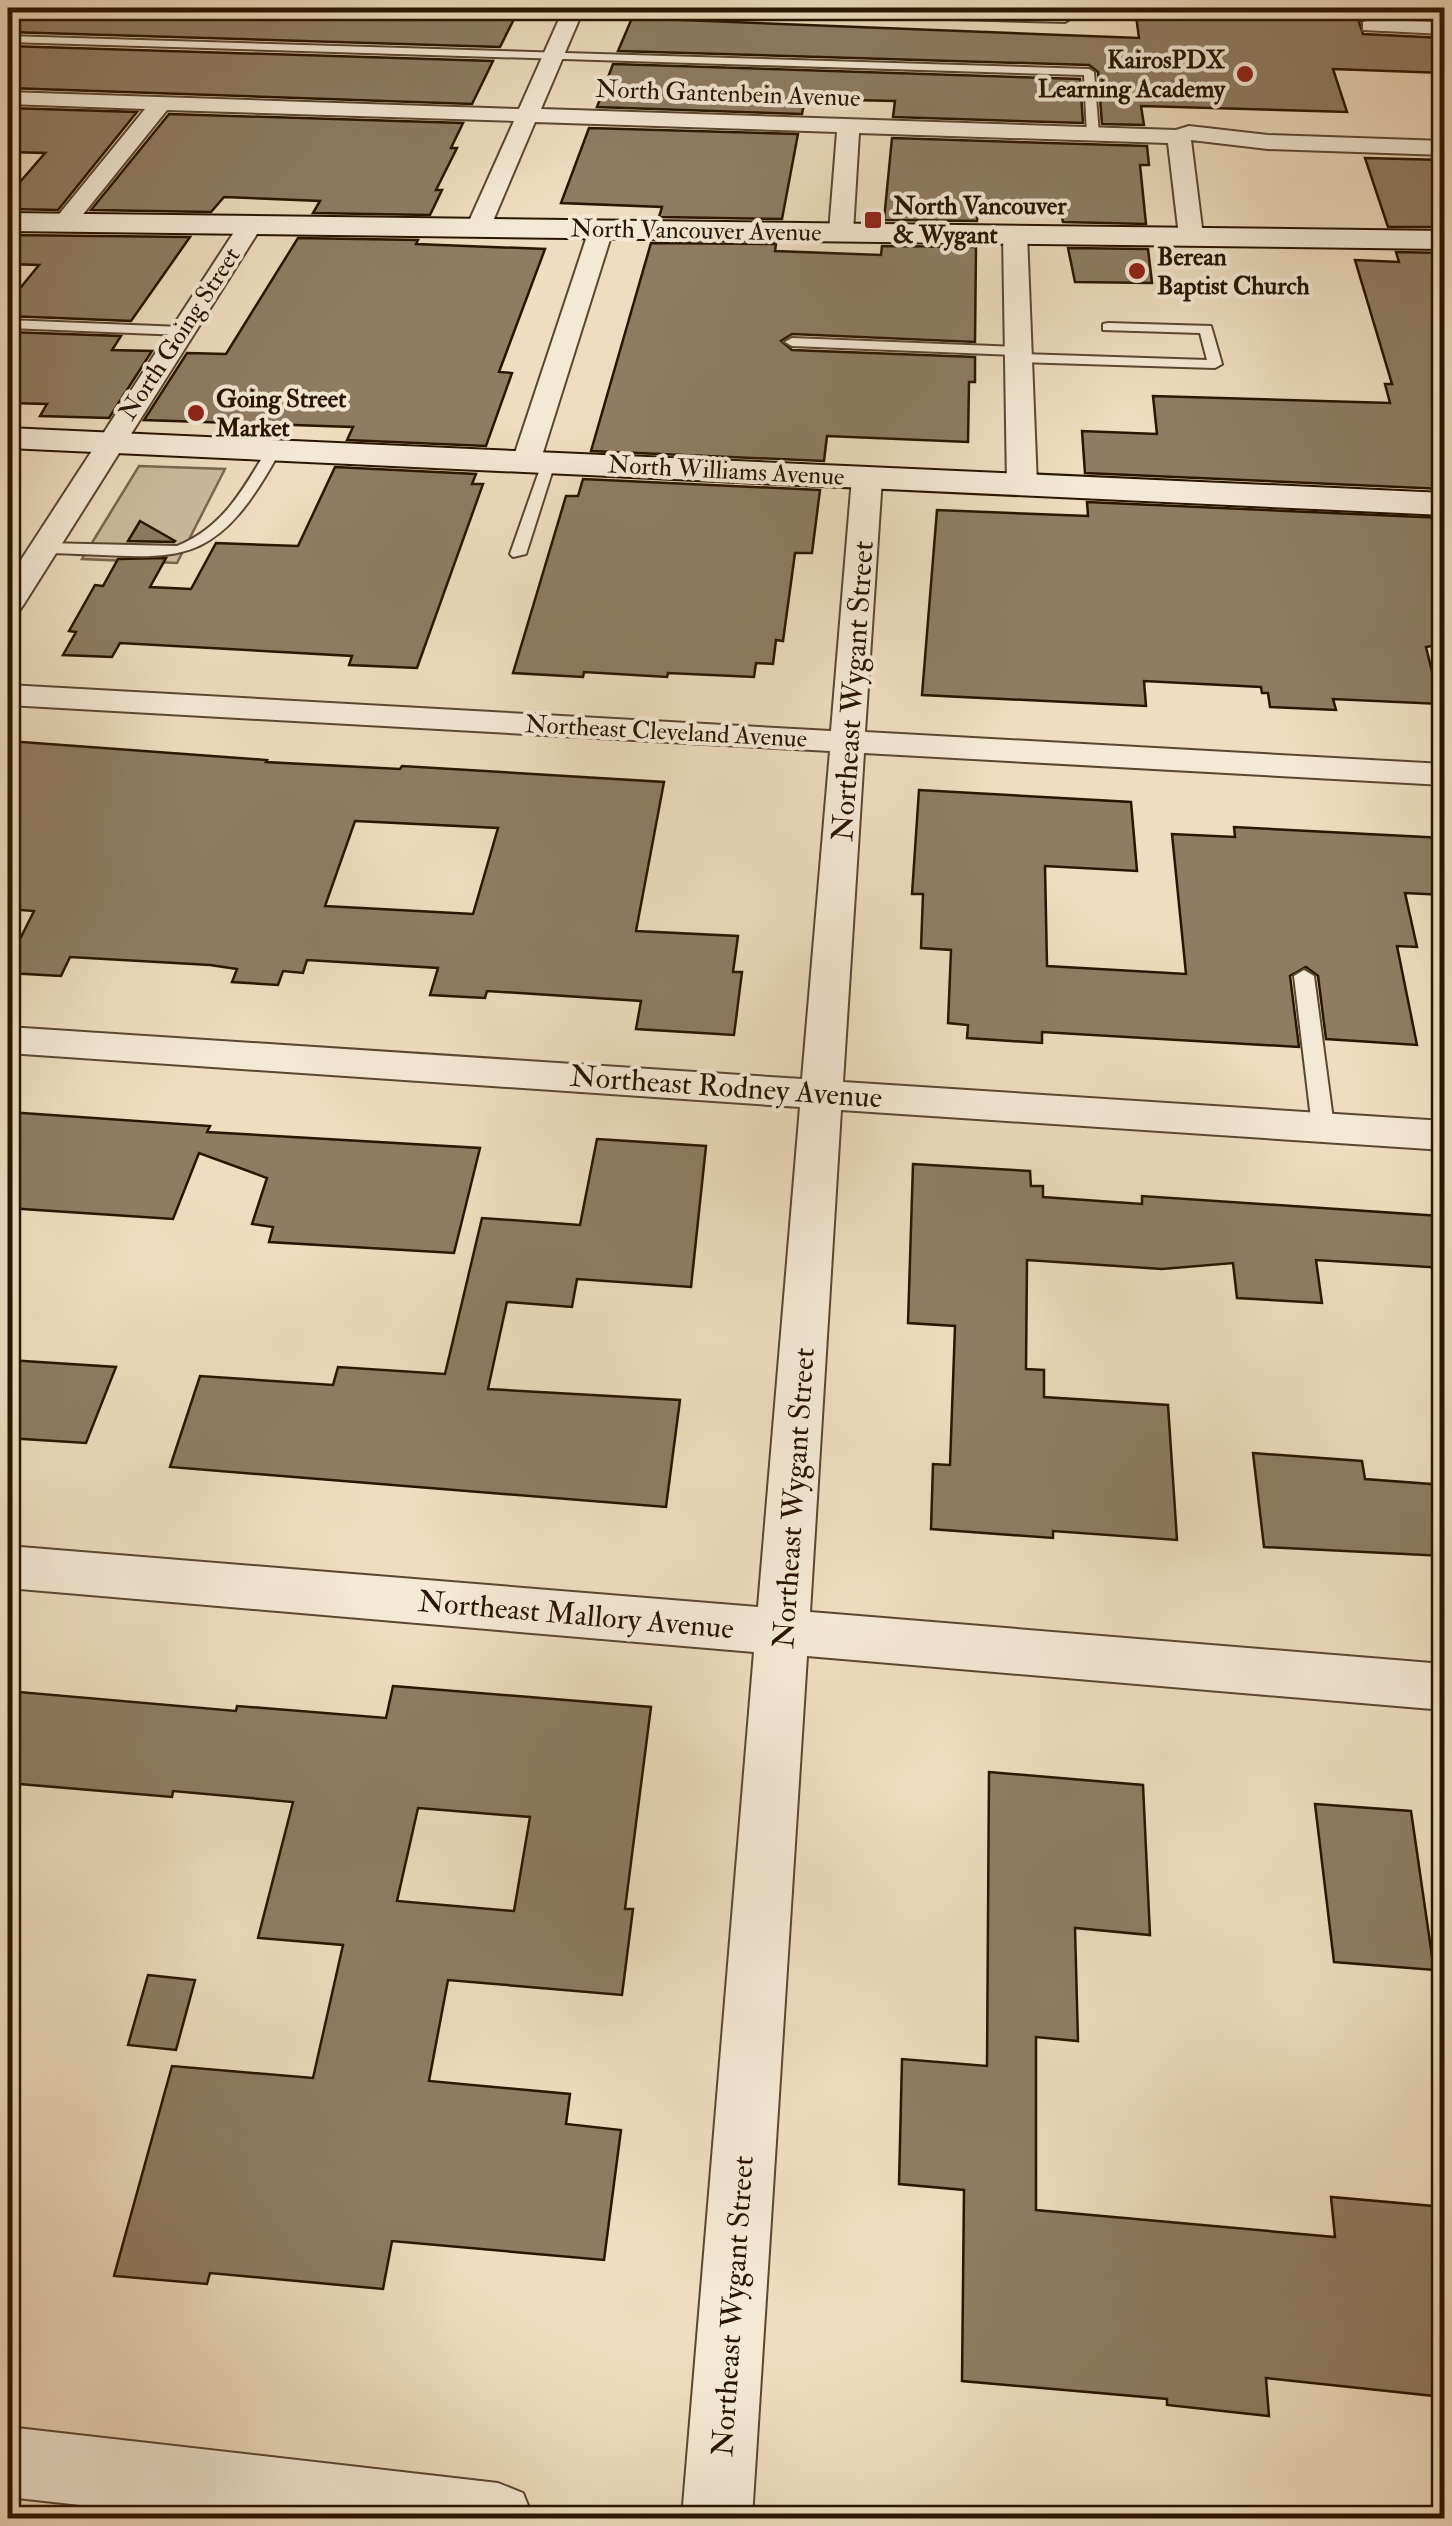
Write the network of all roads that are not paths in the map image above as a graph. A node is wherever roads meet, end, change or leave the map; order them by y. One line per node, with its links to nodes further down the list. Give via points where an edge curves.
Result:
1 (574, 8): 8 (street)
2 (771, 8): 3 (street)
3 (964, 10): 4 (street)
4 (1065, 16)
5 (1370, 26): 6 (street)
6 (1444, 28)
7 (8, 38): 8 (lane)
8 (554, 55): 11 (street); 13 (lane, via 1089,72)
9 (8, 98): 10 (street, North Gantenbein Avenue)
10 (161, 103): 11 (street, North Gantenbein Avenue); 17 (street)
11 (526, 114): 12 (street, North Gantenbein Avenue); 19 (street)
12 (849, 125): 13 (street, North Gantenbein Avenue); 21 (street)
13 (1093, 134): 14 (street, North Gantenbein Avenue)
14 (1178, 136): 15 (street, North Gantenbein Avenue); 23 (street)
15 (1444, 148)
16 (8, 222): 17 (main road, North Vancouver Avenue)
17 (64, 223): 18 (main road, North Vancouver Avenue)
18 (250, 226): 19 (main road, North Vancouver Avenue); 27 (street, North Going Street)
19 (478, 228): 20 (main road, North Vancouver Avenue)
20 (601, 230): 21 (main road, North Vancouver Avenue); 33 (street)
21 (840, 232): 22 (main road, North Vancouver Avenue)
22 (1014, 234): 23 (main road, North Vancouver Avenue); 29 (street)
23 (1191, 236): 24 (main road, North Vancouver Avenue)
24 (1444, 240)
25 (8, 324): 27 (lane)
26 (1108, 327): 29 (lane, via 1206,329 1215,364)
27 (182, 331): 31 (street, North Going Street)
28 (792, 342): 29 (lane)
29 (1018, 354): 35 (street)
30 (8, 438): 31 (main road, North Williams Avenue)
31 (110, 443): 32 (main road, North Williams Avenue); 37 (street, North Going Street)
32 (273, 451): 33 (main road, North Williams Avenue); 37 (lane, via 224,528 200,544 179,551)
33 (537, 463): 34 (main road, North Williams Avenue); 38 (lane)
34 (867, 478): 35 (main road, North Williams Avenue); 41 (street, Northeast Wygant Street)
35 (1022, 485): 36 (main road, North Williams Avenue)
36 (1444, 504)
37 (44, 548): 39 (street, North Going Street)
38 (518, 554)
39 (8, 604)
40 (8, 695): 41 (street, Northeast Cleveland Avenue)
41 (849, 743): 42 (street, Northeast Cleveland Avenue); 45 (street, Northeast Wygant Street)
42 (1444, 774)
43 (1304, 976): 46 (lane)
44 (8, 1040): 45 (street, Northeast Rodney Avenue)
45 (824, 1093): 46 (street, Northeast Rodney Avenue); 49 (street, Northeast Wygant Street)
46 (1323, 1127): 47 (street, Northeast Rodney Avenue)
47 (1444, 1136)
48 (8, 1567): 49 (street, Northeast Mallory Avenue)
49 (784, 1632): 50 (street, Northeast Mallory Avenue); 53 (street, Northeast Wygant Street)
50 (1444, 1687)
51 (8, 2462): 52 (street)
52 (498, 2518)
53 (717, 2518)

